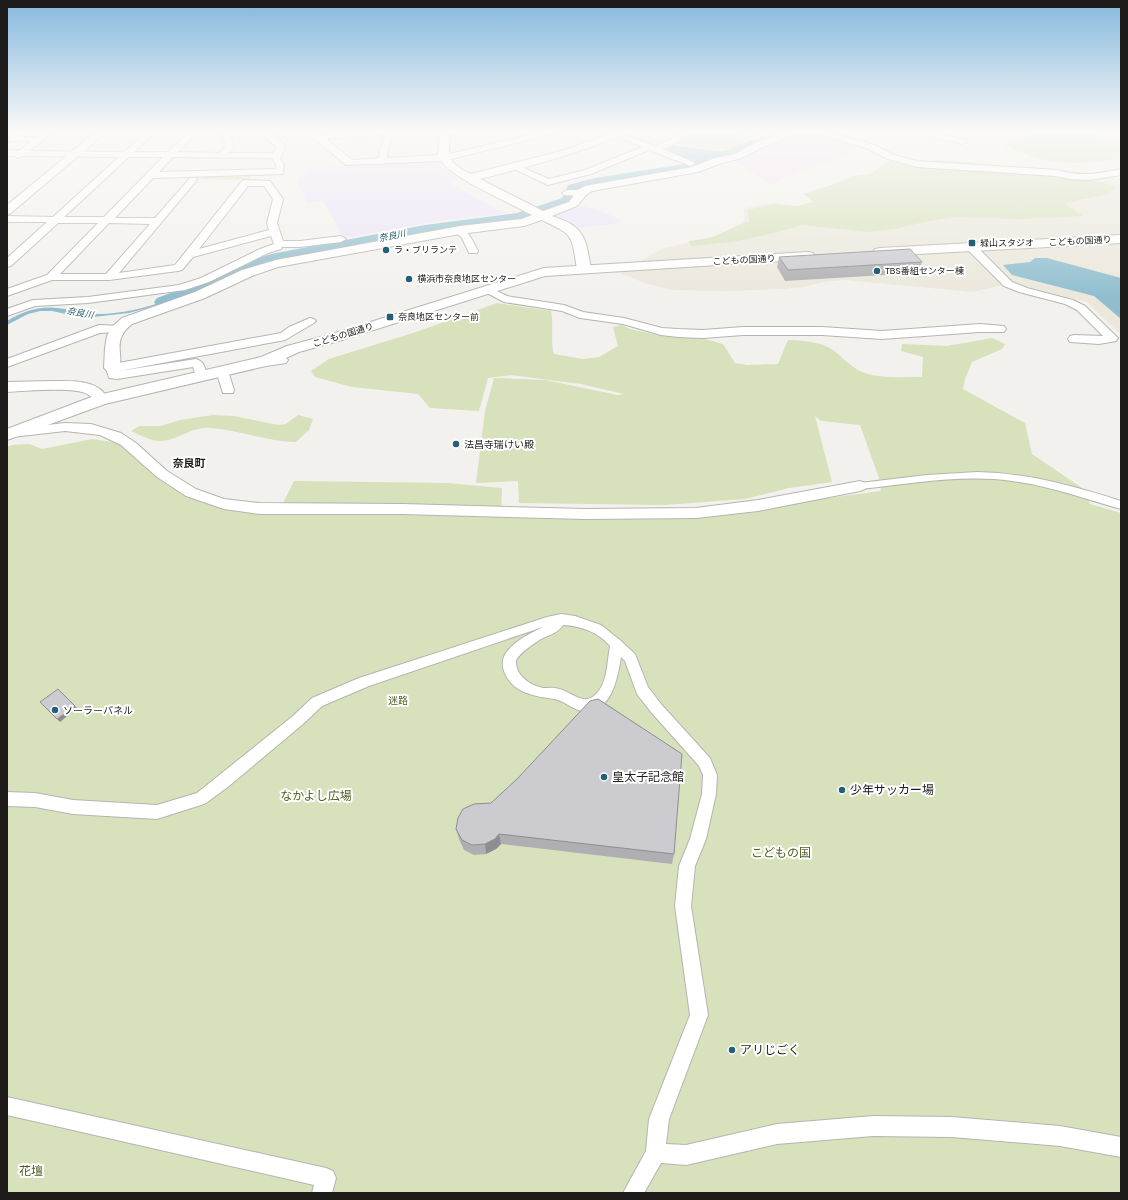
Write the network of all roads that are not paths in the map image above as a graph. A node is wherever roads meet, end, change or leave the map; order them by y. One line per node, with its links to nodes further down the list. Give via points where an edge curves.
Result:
1 (37, 186): 9 (street)
2 (92, 186): 12 (street)
3 (139, 186): 13 (street)
4 (187, 186): 14 (street)
5 (243, 186): 23 (street)
6 (269, 186): 16 (street, via 278,199 272,223)
7 (485, 186): 10 (street)
8 (595, 186): 10 (street, via 574,193 576,203)
9 (7, 211)
10 (540, 213): 15 (street, via 516,223); 26 (street, via 571,230 577,237)
11 (7, 219): 12 (street)
12 (55, 220): 13 (street); 25 (street)
13 (106, 220): 14 (street); 27 (street)
14 (157, 221): 28 (street)
15 (458, 230): 21 (street, via 466,237); 33 (street, via 311,256 260,269 200,295 127,320)
16 (274, 232): 19 (street); 23 (street)
17 (341, 239): 19 (street)
18 (1121, 239): 20 (main road, こどもの国通り)
19 (279, 244): 31 (street, via 277,248 264,252 228,272 181,288 88,300 33,303)
20 (971, 247): 22 (main road, こどもの国通り); 35 (street, via 1008,284 1081,308 1112,338)
21 (468, 248)
22 (867, 253)
23 (189, 255): 28 (street, via 178,268)
24 (820, 256): 26 (main road, こどもの国通り)
25 (7, 264)
26 (584, 269): 30 (main road, こどもの国通り)
27 (51, 277): 28 (street); 29 (street)
28 (109, 277)
29 (7, 293)
30 (493, 293): 34 (street, via 504,299 564,308 580,315 624,321 678,333 822,331 882,335 980,328); 38 (main road, こどもの国通り, via 334,348 297,358 266,361)
31 (7, 313)
32 (310, 321): 37 (street, via 285,336)
33 (117, 329): 36 (street, via 99,329); 37 (street, via 113,338)
34 (1000, 329)
35 (1074, 339)
36 (7, 363)
37 (112, 368): 39 (street, via 113,375 117,375 196,363)
38 (222, 371): 39 (main road, こどもの国通り); 41 (street)
39 (201, 376): 42 (main road, こどもの国通り)
40 (7, 387): 42 (street, via 74,386 96,393)
41 (228, 390)
42 (100, 400): 43 (main road, こどもの国通り)
43 (9, 434): 44 (street, via 65,428 100,430 122,439 172,482 192,492 235,506 257,508 697,513 746,508)
44 (860, 486): 45 (street, via 948,476 995,476 1040,483)
45 (1121, 505)
46 (561, 619): 47 (street, via 597,628); 47 (street, via 555,627 513,653 509,665 515,680 542,693 558,694 581,706 591,704 600,698 611,678); 48 (street, via 514,631 364,682 316,702 298,720 201,798 157,812 72,808 35,800)
47 (617, 644): 51 (street, via 630,658 642,690 705,762 710,775 709,794 698,839 687,866 683,906 699,1015 660,1119)
48 (7, 799)
49 (7, 1106): 52 (street, via 326,1178)
50 (1121, 1147): 51 (street, via 1060,1136 951,1127 873,1126 777,1134 686,1155)
51 (656, 1153): 53 (street)
52 (322, 1193)
53 (633, 1193)

